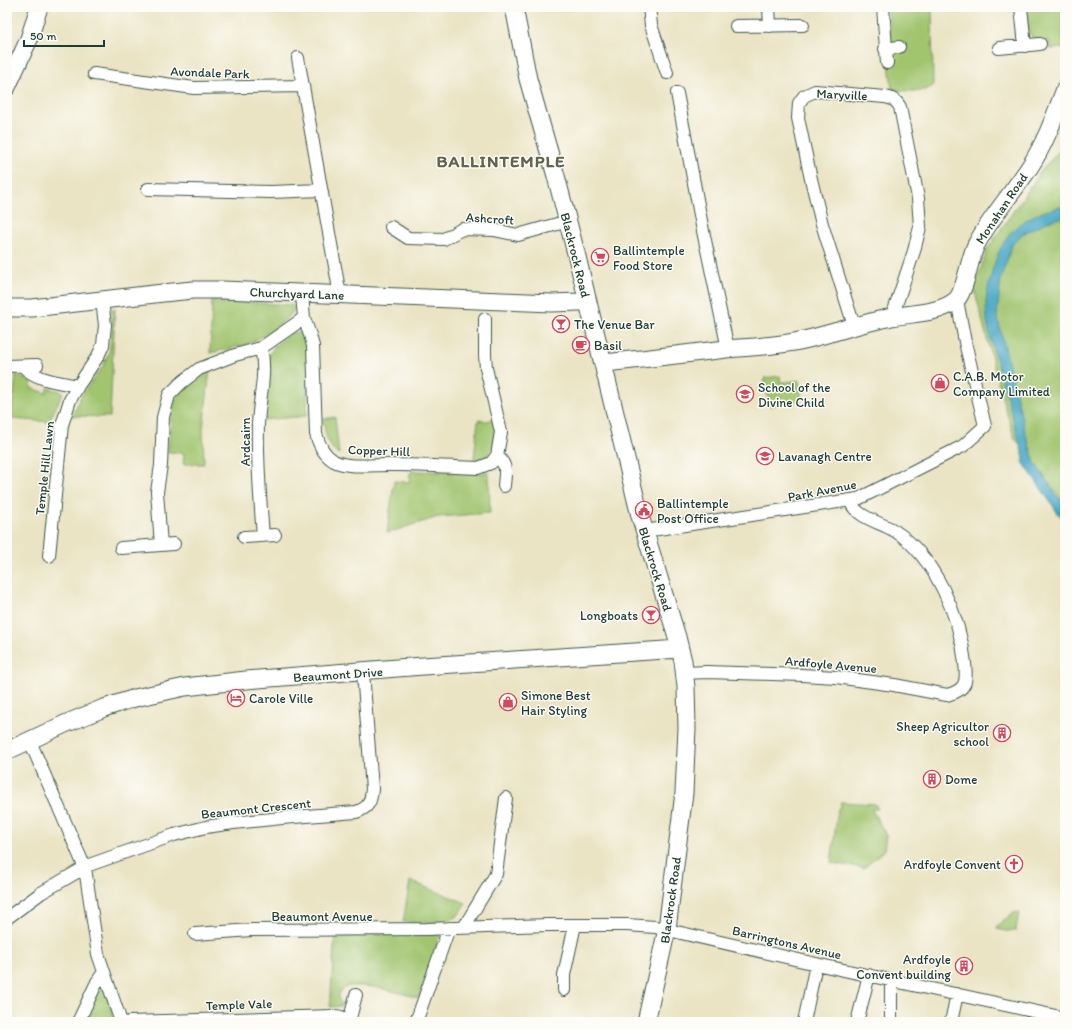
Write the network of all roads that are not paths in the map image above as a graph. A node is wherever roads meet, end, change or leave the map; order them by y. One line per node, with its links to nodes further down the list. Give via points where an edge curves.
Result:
1 (39, 7): 20 (street, via 29,39)
2 (514, 7): 25 (street, Blackrock Road, via 528,79)
3 (649, 7): 17 (street, via 655,53)
4 (769, 7): 9 (street)
5 (883, 7): 14 (street)
6 (1021, 7): 11 (street)
7 (803, 25): 9 (street)
8 (736, 26): 9 (street)
9 (770, 26)
10 (1040, 44): 11 (street)
11 (1025, 46): 13 (street)
12 (899, 47): 14 (street)
13 (999, 48)
14 (885, 49): 16 (street)
15 (298, 58): 19 (street)
16 (887, 63)
17 (667, 73)
18 (94, 74): 19 (street, Avondale Park, via 194,88)
19 (302, 86): 24 (street)
20 (7, 87)
21 (1065, 89): 31 (street, Monahan Road, via 1034,160 976,244 962,293)
22 (677, 93): 38 (street)
23 (148, 188): 24 (street, via 271,192)
24 (321, 190): 28 (street)
25 (568, 221): 26 (street, Ashcroft, via 518,235 494,230 462,229 444,239 408,238); 30 (street, Blackrock Road)
26 (391, 227)
27 (302, 294): 28 (street, Churchyard Lane); 29 (street, Churchyard Lane, via 193,290); 34 (street, Copper Hill)
28 (340, 295): 30 (street, Churchyard Lane, via 552,303)
29 (102, 300): 32 (street, Churchyard Lane, via 32,308); 43 (street, Temple Hill Lawn, via 103,345 92,367)
30 (587, 300): 39 (street, Blackrock Road)
31 (957, 300): 33 (street, via 941,309); 46 (street, Park Avenue, via 985,426 963,446)
32 (7, 308)
33 (892, 317): 36 (street); 36 (street, Maryville, via 913,257 920,227 918,198 900,107 893,98 826,91 811,92 799,103 798,118 822,224)
34 (304, 318): 37 (street); 44 (street, Copper Hill, via 313,346 316,434 326,455 345,465 478,468 491,463)
35 (485, 319): 44 (street, via 484,355 501,432)
36 (854, 326): 38 (street, via 804,340)
37 (261, 348): 49 (street, Ardcairn, via 264,375 258,432); 52 (street, via 205,366 188,376 169,395 163,418 157,492)
38 (728, 349): 39 (street)
39 (603, 363): 47 (street, Blackrock Road)
40 (37, 365): 42 (street)
41 (7, 366): 42 (street)
42 (23, 366): 43 (street, via 41,377)
43 (78, 386): 54 (street, Temple Hill Lawn, via 70,400 62,425)
44 (497, 456): 45 (street, via 505,466)
45 (504, 486)
46 (850, 501): 47 (street, Park Avenue); 57 (street, Ardfoyle Avenue, via 858,512 896,532 916,550 940,585 954,614 962,640 966,679 957,692 947,695 836,677)
47 (645, 532): 55 (street, Blackrock Road)
48 (275, 535): 49 (street)
49 (263, 536): 50 (street)
50 (244, 537)
51 (174, 544): 52 (street)
52 (161, 545): 53 (street)
53 (121, 548)
54 (49, 556)
55 (680, 649): 56 (street, Beaumont Drive); 57 (street, Blackrock Road)
56 (363, 672): 58 (street, Beaumont Drive, via 214,684 162,692 104,708); 61 (street, Beaumont Crescent, via 372,789 370,802 366,808 356,812 206,827 167,838)
57 (684, 673): 66 (street, Blackrock Road, via 686,760)
58 (29, 740): 59 (street, Beaumont Drive); 61 (street)
59 (7, 751)
60 (506, 798): 64 (street, via 496,874)
61 (85, 868): 62 (street, via 41,893); 69 (street, via 95,938)
62 (7, 918)
63 (575, 925): 64 (street, Beaumont Avenue); 66 (street, Beaumont Avenue, via 627,925); 72 (street, via 564,975)
64 (464, 927): 65 (street, Beaumont Avenue)
65 (449, 928): 67 (street, Beaumont Avenue, via 252,930); 80 (street)
66 (667, 929): 68 (street, Barringtons Avenue); 81 (street, Blackrock Road)
67 (195, 934)
68 (816, 964): 70 (street, Barringtons Avenue); 82 (street)
69 (104, 972): 76 (street, via 96,982); 77 (street)
70 (868, 975): 71 (street, Barringtons Avenue); 83 (street)
71 (891, 980): 73 (street, Barringtons Avenue); 84 (street)
72 (564, 990)
73 (957, 994): 75 (street, Barringtons Avenue); 85 (street)
74 (356, 995): 79 (street, Temple Vale)
75 (1065, 1018)
76 (78, 1022)
77 (121, 1022)
78 (129, 1022): 79 (street, Temple Vale, via 322,1016 341,1017)
79 (348, 1022)
80 (416, 1022)
81 (646, 1022)
82 (804, 1022)
83 (857, 1022)
84 (891, 1022)
85 (951, 1022)

